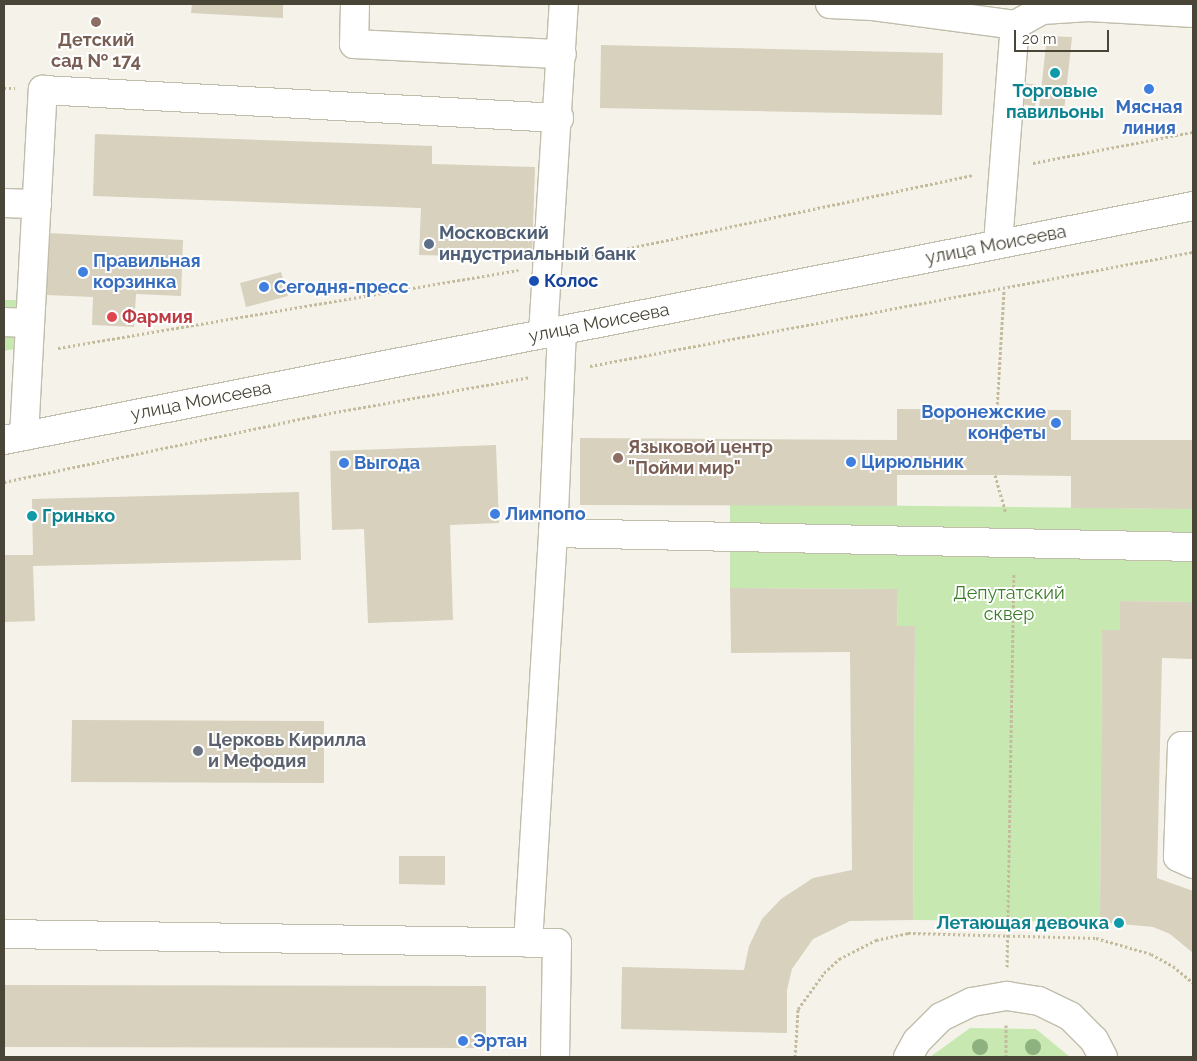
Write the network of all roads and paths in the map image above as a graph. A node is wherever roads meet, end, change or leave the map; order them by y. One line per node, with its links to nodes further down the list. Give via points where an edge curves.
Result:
1 (355, 4): 7 (street, via 354,44)
2 (564, 4): 7 (street)
3 (845, 4): 6 (street)
4 (1089, 5): 5 (street); 6 (street, via 1042,10)
5 (1193, 13)
6 (1015, 25): 10 (street)
7 (562, 54): 8 (street)
8 (559, 118): 12 (street, via 43,90); 16 (street)
9 (1193, 132): 10 (path)
10 (1004, 168): 14 (street); 16 (path)
11 (4, 203): 12 (street)
12 (37, 204): 18 (street)
13 (1193, 206): 14 (street, улица Моисеева)
14 (998, 244): 19 (street, улица Моисеева)
15 (1193, 252): 17 (path)
16 (547, 266): 19 (street); 20 (path)
17 (1004, 290): 21 (path); 22 (path)
18 (17, 322): 20 (street)
19 (552, 332): 21 (street); 23 (street, улица Моисеева)
20 (29, 353): 23 (street)
21 (559, 372): 24 (path, via 314,416); 25 (street)
22 (997, 409)
23 (14, 438)
24 (4, 482)
25 (553, 533): 26 (street); 32 (street)
26 (1193, 547)
27 (1014, 604): 31 (path)
28 (1193, 746): 29 (street, via 1182,746 1178,857)
29 (1193, 864)
30 (4, 934): 32 (street)
31 (1008, 935): 33 (path, via 1096,938 1113,942 1151,954 1173,966); 34 (path); 38 (path, via 908,933 876,940 839,959 824,973 798,1009)
32 (528, 943): 37 (street, via 557,943)
33 (1193, 983)
34 (1007, 996): 39 (street, via 972,1002 941,1017 917,1041); 40 (path); 41 (street, via 1039,1001 1070,1016 1094,1040)
35 (4, 1057): 36 (path)
36 (93, 1057)
37 (555, 1057)
38 (795, 1057)
39 (908, 1057)
40 (1006, 1057)
41 (1103, 1057)

